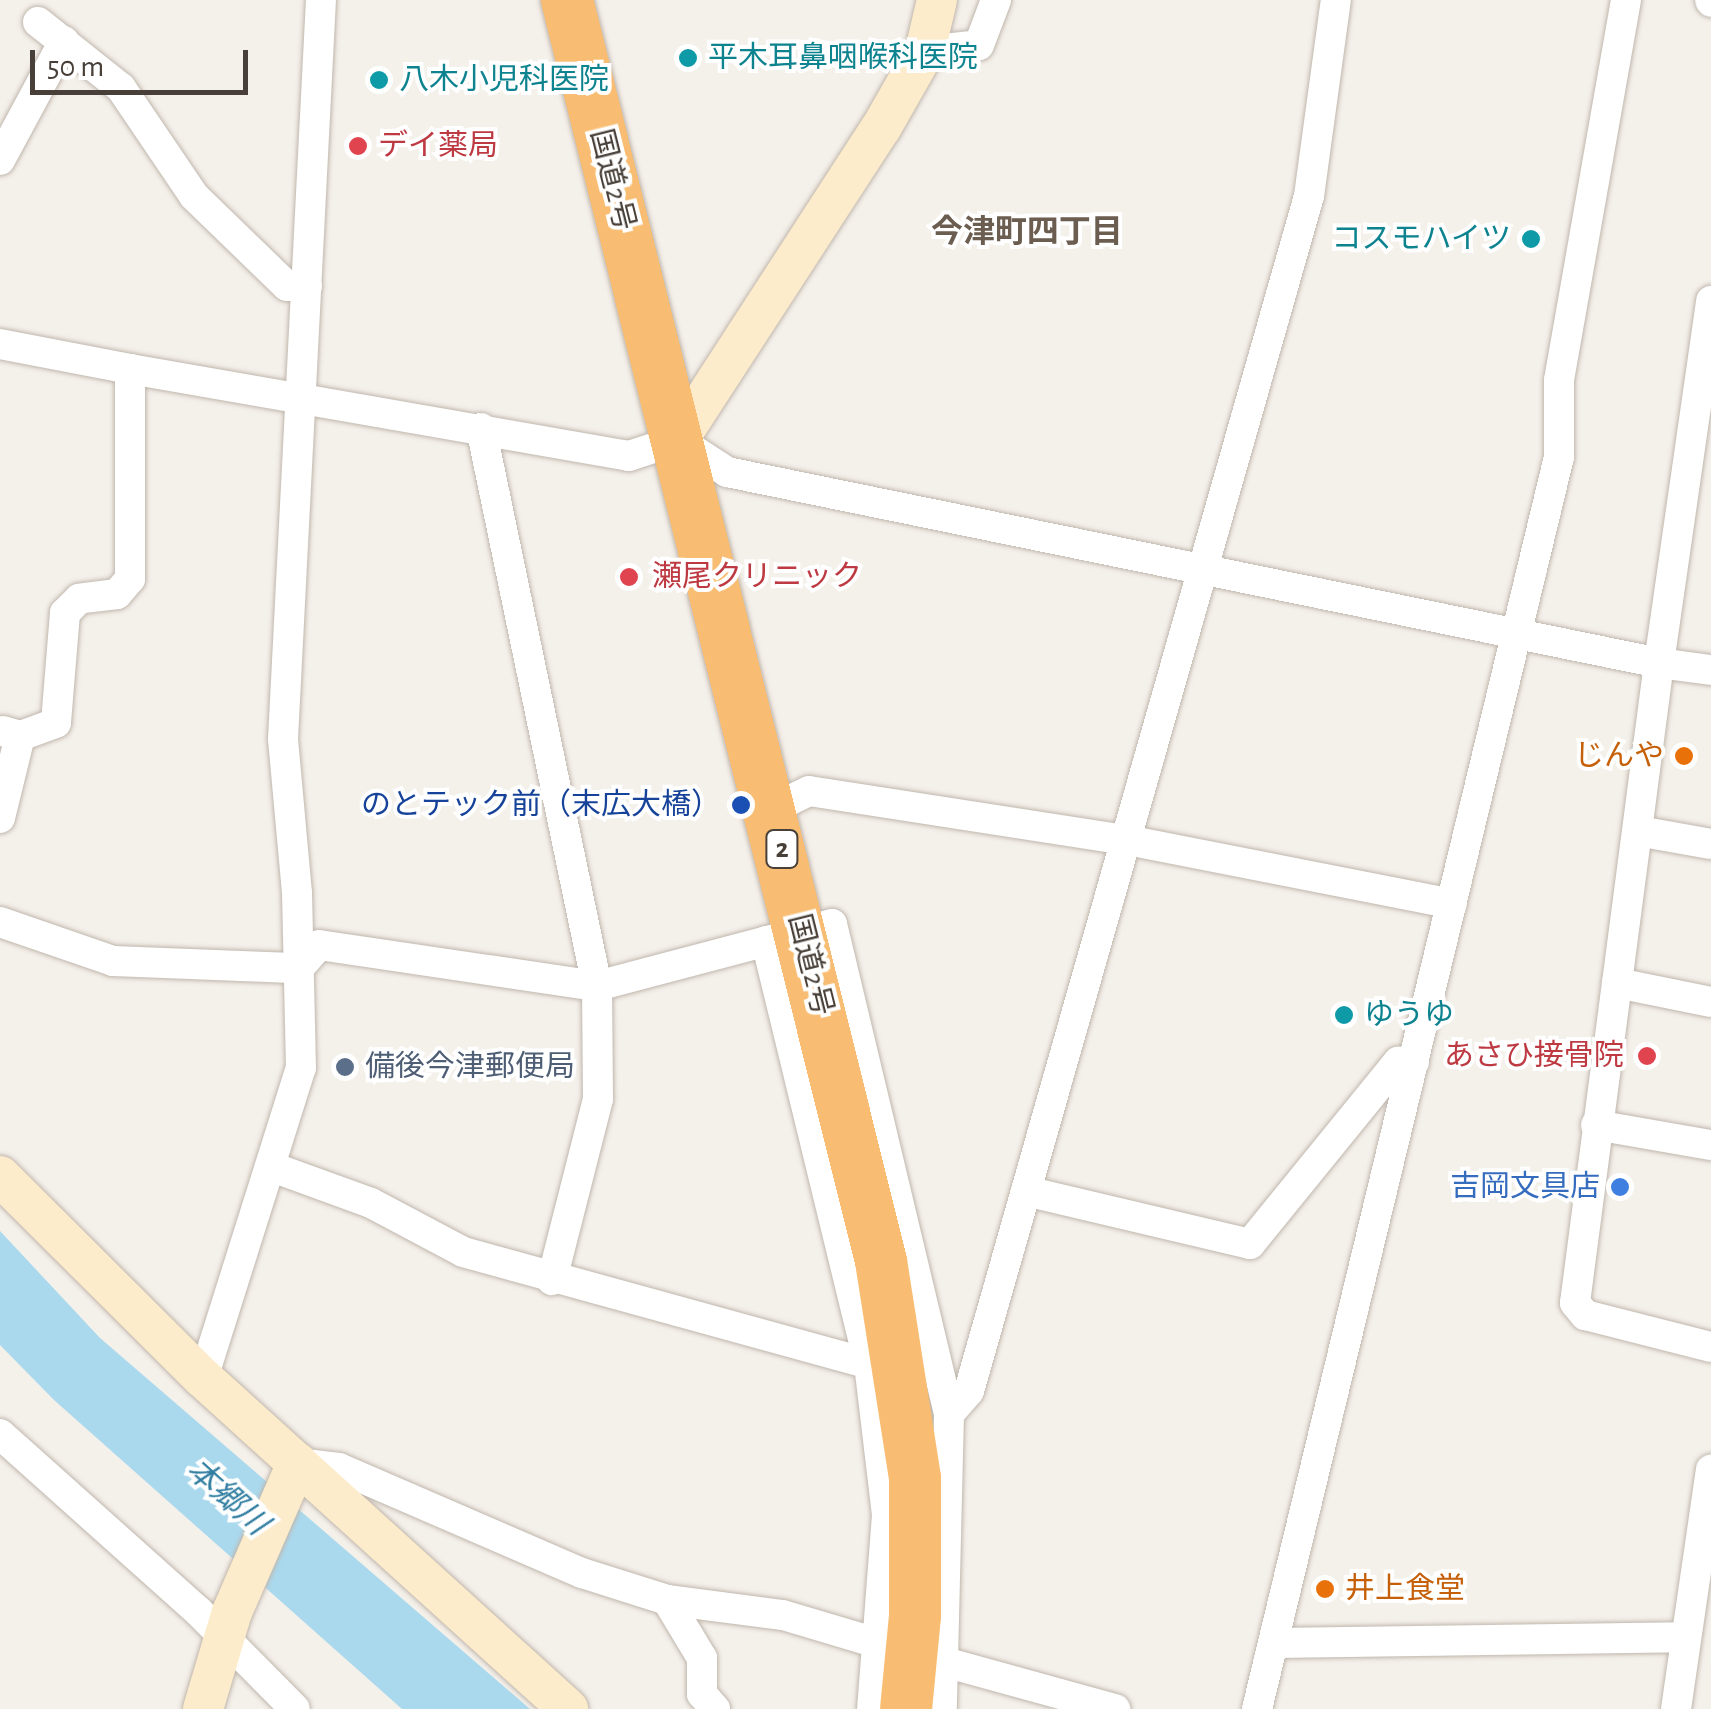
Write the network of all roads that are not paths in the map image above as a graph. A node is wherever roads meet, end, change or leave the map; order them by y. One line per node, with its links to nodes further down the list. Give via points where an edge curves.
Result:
1 (320, 0): 11 (street)
2 (566, 0): 17 (highway, 国道2号 / 2)
3 (938, 0): 9 (street)
4 (996, 0): 9 (street, via 979,45)
5 (1336, 0): 18 (street, via 1309,196)
6 (1626, 0): 19 (street, via 1559,380 1559,457)
7 (38, 22): 8 (street)
8 (64, 41): 10 (street); 11 (street, via 121,88 194,196 287,286)
9 (925, 51): 17 (street)
10 (0, 160)
11 (308, 286): 15 (street)
12 (1711, 301): 20 (street)
13 (0, 344): 14 (street)
14 (130, 369): 15 (street, via 287,398); 22 (street, via 130,579 118,594 78,599 65,613 56,722)
15 (302, 394): 16 (street); 31 (street, via 284,738)
16 (481, 428): 17 (street, via 629,456); 33 (street)
17 (678, 440): 18 (street, via 727,472); 23 (highway, 国道2号 / 2)
18 (1205, 570): 19 (street); 26 (street)
19 (1516, 637): 20 (street); 28 (street)
20 (1659, 663): 21 (street); 25 (street)
21 (1711, 670)
22 (10, 733): 24 (street)
23 (772, 809): 26 (street, via 809,791); 30 (highway, 国道2号 / 2)
24 (0, 818)
25 (1638, 831): 27 (street); 32 (street)
26 (1127, 840): 28 (street); 40 (street)
27 (1711, 844)
28 (1452, 904): 35 (street)
29 (0, 922): 31 (street, via 113,961)
30 (784, 936): 33 (street); 43 (street); 45 (street, via 832,924); 61 (highway, 国道2号 / 2, via 881,1262 916,1478)
31 (299, 968): 33 (street, via 319,946); 38 (street, via 302,1068)
32 (1617, 983): 34 (street); 36 (street)
33 (597, 986): 41 (street, via 598,1099)
34 (1711, 1002)
35 (1414, 1062): 40 (street, via 1398,1062 1250,1244); 53 (street)
36 (1596, 1125): 37 (street); 42 (street, via 1575,1303 1585,1316)
37 (1711, 1146)
38 (272, 1167): 41 (street, via 370,1203 462,1252); 44 (street)
39 (0, 1176): 44 (street)
40 (1026, 1191): 45 (street)
41 (552, 1280): 43 (street)
42 (1711, 1347)
43 (876, 1366): 54 (street, via 887,1515)
44 (203, 1378): 47 (street)
45 (948, 1392): 55 (street)
46 (0, 1434): 51 (street)
47 (297, 1463): 49 (street); 51 (street)
48 (1711, 1470): 52 (street)
49 (337, 1483): 50 (street); 58 (street)
50 (667, 1600): 54 (street, via 784,1615); 59 (street, via 702,1658 702,1694)
51 (228, 1625): 56 (street); 57 (street)
52 (1685, 1637): 53 (street); 65 (street)
53 (1272, 1643): 64 (street)
54 (887, 1646): 60 (street)
55 (942, 1661): 62 (street); 63 (street)
56 (203, 1709)
57 (295, 1709)
58 (568, 1709)
59 (715, 1709)
60 (872, 1709)
61 (906, 1709)
62 (942, 1709)
63 (1115, 1709)
64 (1257, 1709)
65 (1676, 1709)

